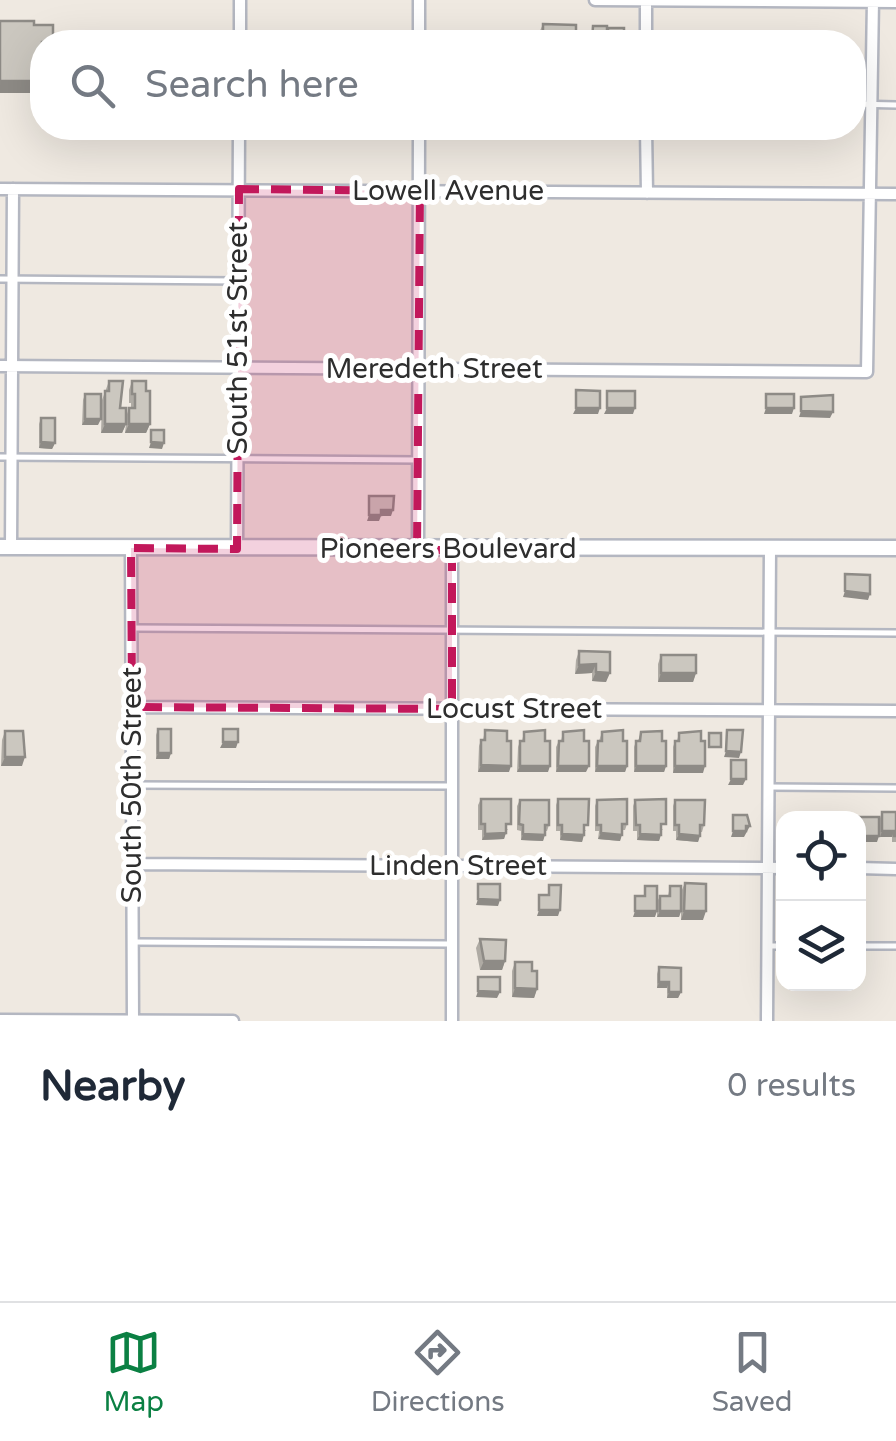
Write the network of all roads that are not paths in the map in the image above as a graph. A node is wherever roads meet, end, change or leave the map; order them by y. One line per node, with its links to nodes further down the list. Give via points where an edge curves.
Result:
1 (240, 0): 7 (street)
2 (419, 0): 8 (street)
3 (595, 0): 4 (street)
4 (646, 0): 5 (street); 9 (street)
5 (873, 1): 6 (street); 11 (street)
6 (896, 2)
7 (240, 30)
8 (419, 30)
9 (646, 30)
10 (866, 105): 11 (lane)
11 (872, 105): 12 (lane); 21 (street)
12 (896, 105)
13 (239, 140): 18 (street, South 51st Street)
14 (420, 140): 19 (street)
15 (646, 140): 20 (street)
16 (0, 188): 17 (street, Lowell Avenue)
17 (13, 189): 18 (street, Lowell Avenue); 23 (street)
18 (239, 190): 19 (street, Lowell Avenue); 24 (street, South 51st Street)
19 (420, 191): 20 (street, Lowell Avenue); 27 (street)
20 (646, 192): 21 (street, Lowell Avenue)
21 (871, 194): 22 (street, Lowell Avenue); 27 (street, Meredeth Street, via 867,372)
22 (896, 194)
23 (6, 279): 24 (lane); 25 (street)
24 (238, 281): 26 (street, South 51st Street)
25 (6, 366): 26 (street, Meredeth Street); 28 (street)
26 (238, 368): 27 (street, Meredeth Street); 29 (street, South 51st Street)
27 (418, 370): 30 (street)
28 (6, 457): 29 (lane); 31 (street)
29 (237, 458): 30 (lane); 33 (street, South 51st Street)
30 (418, 460): 36 (street)
31 (6, 547): 32 (main road, Pioneers Boulevard)
32 (131, 548): 33 (main road, Pioneers Boulevard); 38 (street, South 50th Street)
33 (237, 548): 36 (main road, Pioneers Boulevard)
34 (896, 548): 35 (main road, Pioneers Boulevard)
35 (770, 549): 37 (main road, Pioneers Boulevard); 40 (street)
36 (418, 550): 37 (main road, Pioneers Boulevard)
37 (452, 550): 39 (street)
38 (131, 628): 39 (lane); 42 (street, South 50th Street)
39 (452, 630): 40 (lane); 43 (street)
40 (769, 632): 41 (lane); 44 (street)
41 (896, 632)
42 (132, 707): 43 (street, Locust Street); 46 (street, South 50th Street)
43 (452, 709): 44 (street, Locust Street); 47 (street)
44 (769, 710): 45 (street, Locust Street); 48 (street)
45 (896, 711)
46 (132, 785): 47 (lane); 50 (street, South 50th Street)
47 (452, 786): 51 (street)
48 (768, 787): 49 (lane); 52 (street)
49 (896, 788)
50 (132, 864): 51 (street, Linden Street); 56 (street, South 50th Street)
51 (452, 866): 52 (street, Linden Street); 57 (street)
52 (768, 868): 53 (street, Linden Street); 58 (street)
53 (776, 868)
54 (866, 868): 55 (street)
55 (896, 868)
56 (132, 942): 57 (lane); 63 (street, South 50th Street)
57 (452, 944): 65 (street)
58 (768, 946): 59 (lane); 66 (street)
59 (776, 946)
60 (866, 946): 61 (lane)
61 (896, 946)
62 (0, 1020): 63 (street)
63 (132, 1021): 64 (street)
64 (233, 1021)
65 (452, 1021)
66 (767, 1021)

